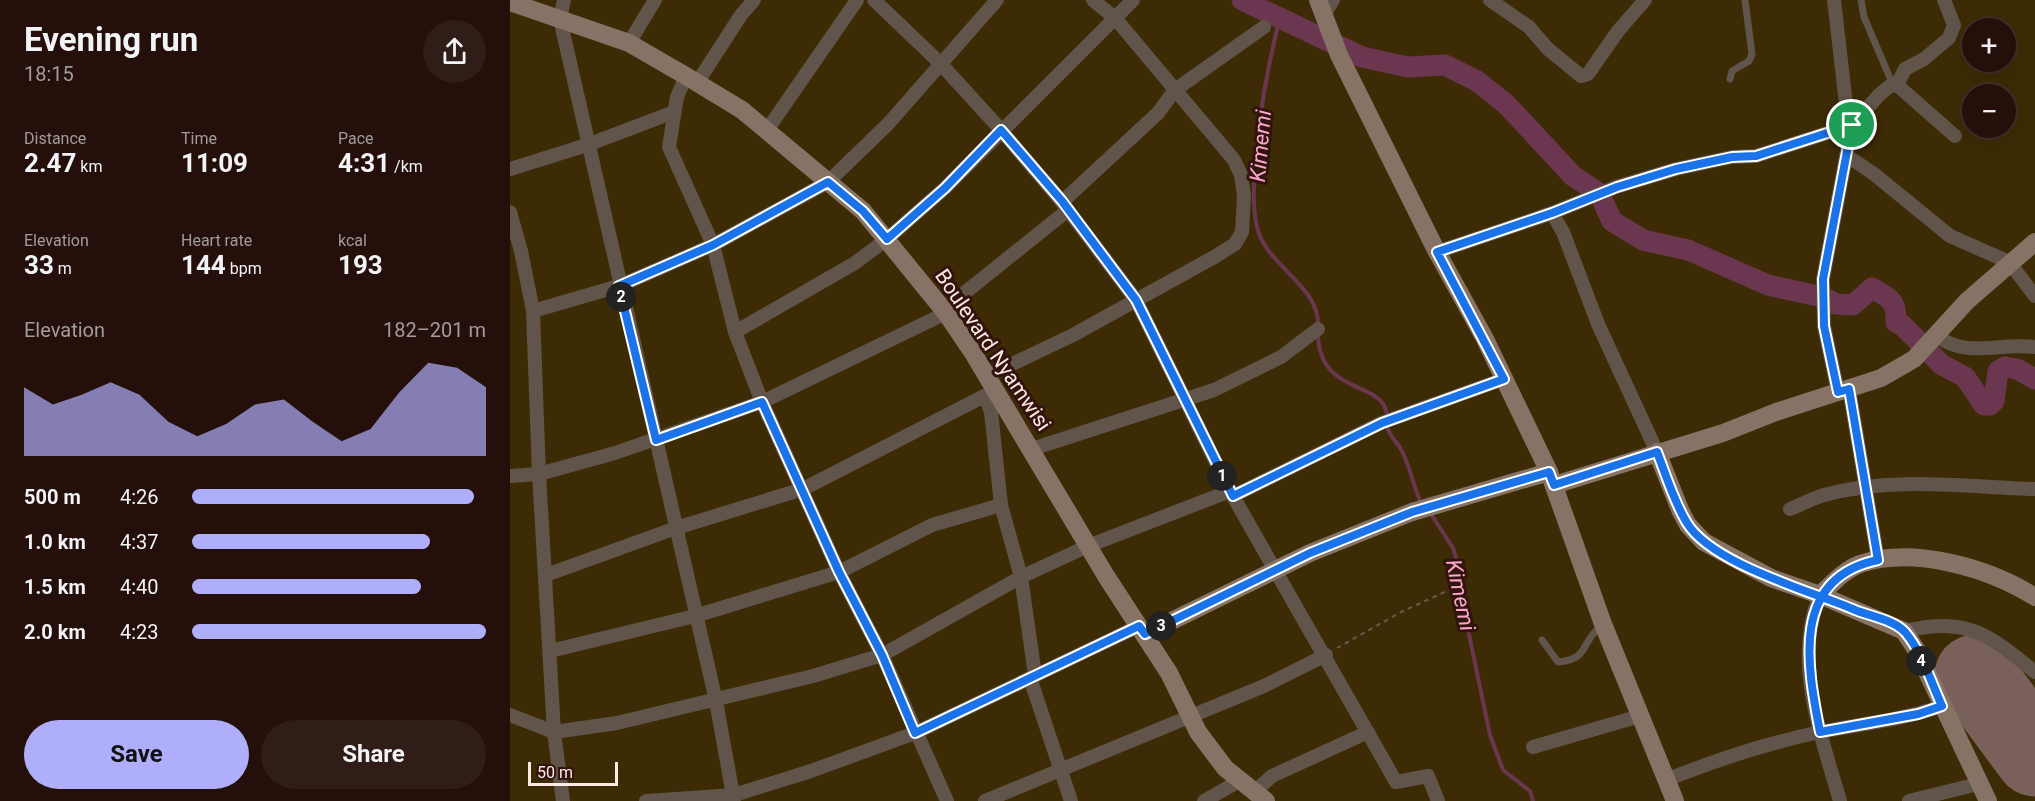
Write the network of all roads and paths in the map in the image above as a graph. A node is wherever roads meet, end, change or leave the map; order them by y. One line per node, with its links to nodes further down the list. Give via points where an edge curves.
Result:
1 (564, 0): 18 (street)
2 (655, 0): 20 (street)
3 (754, 0): 23 (street)
4 (857, 0): 28 (street)
5 (874, 0): 21 (street)
6 (997, 0): 21 (street)
7 (1093, 0): 17 (street)
8 (1133, 0): 17 (street)
9 (1490, 0): 10 (street, via 1529,27 1581,76 1588,74)
10 (1645, 0)
11 (1745, 0): 22 (lane, via 1752,54 1749,61 1732,71)
12 (1834, 0): 27 (street)
13 (1861, 0): 24 (lane, via 1864,17)
14 (1944, 0): 24 (street, via 1954,25 1949,38 1905,69)
15 (510, 2): 18 (street, Boulevard Nyamwisi)
16 (1325, 5): 41 (street, via 1339,55)
17 (1115, 18): 25 (street); 29 (street)
18 (560, 19): 20 (street, Boulevard Nyamwisi); 31 (street)
19 (1264, 27): 25 (street)
20 (628, 43): 23 (street, Boulevard Nyamwisi)
21 (940, 63): 29 (street); 34 (street, via 888,124)
22 (1730, 79)
23 (692, 80): 26 (street, via 677,97); 28 (street, Boulevard Nyamwisi)
24 (1895, 85): 27 (street); 30 (street)
25 (1175, 90): 35 (street, via 1158,113); 45 (street, via 1234,160 1245,196 1242,232 1235,244)
26 (674, 112): 31 (street); 40 (street, via 669,147)
27 (1852, 125): 32 (street); 37 (street, via 1756,156 1676,169 1584,198)
28 (766, 130): 34 (street, Boulevard Nyamwisi)
29 (1001, 130): 35 (street); 38 (street, via 945,188)
30 (1955, 136)
31 (586, 145): 33 (street); 43 (street)
32 (1846, 155): 42 (street, via 1950,236); 54 (street, via 1823,279 1826,342)
33 (510, 169)
34 (828, 182): 38 (street, Boulevard Nyamwisi, via 863,211); 40 (street)
35 (1065, 206): 45 (street); 47 (street)
36 (510, 212): 46 (street)
37 (1552, 213): 41 (street); 59 (street)
38 (887, 239): 47 (street, Boulevard Nyamwisi); 49 (street, via 855,263)
39 (2035, 242): 42 (street)
40 (713, 245): 43 (street); 49 (street)
41 (1437, 252): 52 (street)
42 (2009, 262): 44 (street); 50 (street)
43 (619, 286): 46 (street); 57 (street)
44 (2035, 296)
45 (1136, 300): 53 (street); 55 (street)
46 (533, 311): 60 (street)
47 (946, 313): 53 (street, Boulevard Nyamwisi); 56 (street)
48 (1318, 329): 55 (street, via 1281,357)
49 (735, 332): 56 (street)
50 (1934, 338): 51 (street, via 1966,349); 54 (street, via 1914,359 1881,378)
51 (2035, 347)
52 (1504, 379): 62 (street); 66 (street, via 1388,420)
53 (989, 387): 58 (street, Boulevard Nyamwisi); 64 (street); 67 (street)
54 (1844, 390): 59 (street); 63 (street)
55 (1185, 400): 58 (street); 66 (street)
56 (762, 402): 57 (street); 64 (street)
57 (656, 440): 60 (street); 69 (street)
58 (1032, 449): 70 (street, Boulevard Nyamwisi)
59 (1657, 452): 62 (street); 77 (street, via 1681,512 1696,535 1771,578)
60 (538, 474): 61 (street); 74 (street)
61 (510, 476)
62 (1551, 479): 72 (street, via 1425,508); 80 (street)
63 (1867, 487): 65 (street, via 1924,484); 68 (street, via 1823,495); 71 (street)
64 (803, 489): 69 (street); 73 (street)
65 (2035, 489)
66 (1231, 494): 70 (street); 72 (street)
67 (1001, 505): 73 (street, via 932,525); 75 (street)
68 (1790, 509)
69 (676, 528): 74 (street); 79 (street)
70 (1088, 546): 75 (street); 81 (street, Boulevard Nyamwisi)
71 (1878, 560): 77 (street, via 1848,569); 78 (street, via 1927,560 1974,568)
72 (1274, 571): 81 (street); 86 (street)
73 (839, 572): 79 (street); 85 (street)
74 (546, 575): 84 (street)
75 (1020, 577): 85 (street); 88 (street)
76 (1449, 590): 86 (path)
77 (1820, 595): 82 (street); 96 (street, via 1814,609 1809,652)
78 (2035, 597)
79 (695, 616): 84 (street); 89 (street)
80 (1603, 624): 83 (lane, via 1573,661 1558,662); 92 (street)
81 (1142, 630): 88 (street); 93 (street, Boulevard Nyamwisi, via 1173,680)
82 (1904, 631): 87 (street, via 1948,624 1966,627 2007,649); 90 (street)
83 (1542, 640)
84 (550, 651): 94 (street)
85 (882, 655): 89 (street); 97 (street)
86 (1326, 655): 93 (street); 95 (street)
87 (2035, 672)
88 (1032, 677): 97 (street); 99 (street)
89 (716, 701): 94 (street, via 617,723); 104 (street)
90 (1942, 706): 96 (street); 102 (street)
91 (510, 715): 94 (street)
92 (1640, 716): 98 (street); 100 (street)
93 (1189, 717): 99 (street); 101 (street, Boulevard Nyamwisi, via 1219,761)
94 (554, 732): 105 (street)
95 (1368, 732): 103 (street, via 1272,776); 112 (street, via 1396,782 1428,776)
96 (1820, 732): 100 (street, via 1724,757); 114 (street)
97 (915, 733): 104 (street); 108 (street)
98 (1533, 747)
99 (1060, 769): 109 (street); 110 (street)
100 (1666, 780): 113 (street)
101 (1239, 781): 103 (street, Boulevard Nyamwisi); 111 (street)
102 (1978, 784): 115 (street); 116 (street)
103 (1260, 797)
104 (734, 798): 107 (street)
105 (563, 801)
106 (646, 801): 107 (street)
107 (651, 801)
108 (947, 801)
109 (985, 801)
110 (1071, 801)
111 (1204, 801)
112 (1438, 801)
113 (1675, 801)
114 (1840, 801)
115 (1909, 801)
116 (1988, 801)

